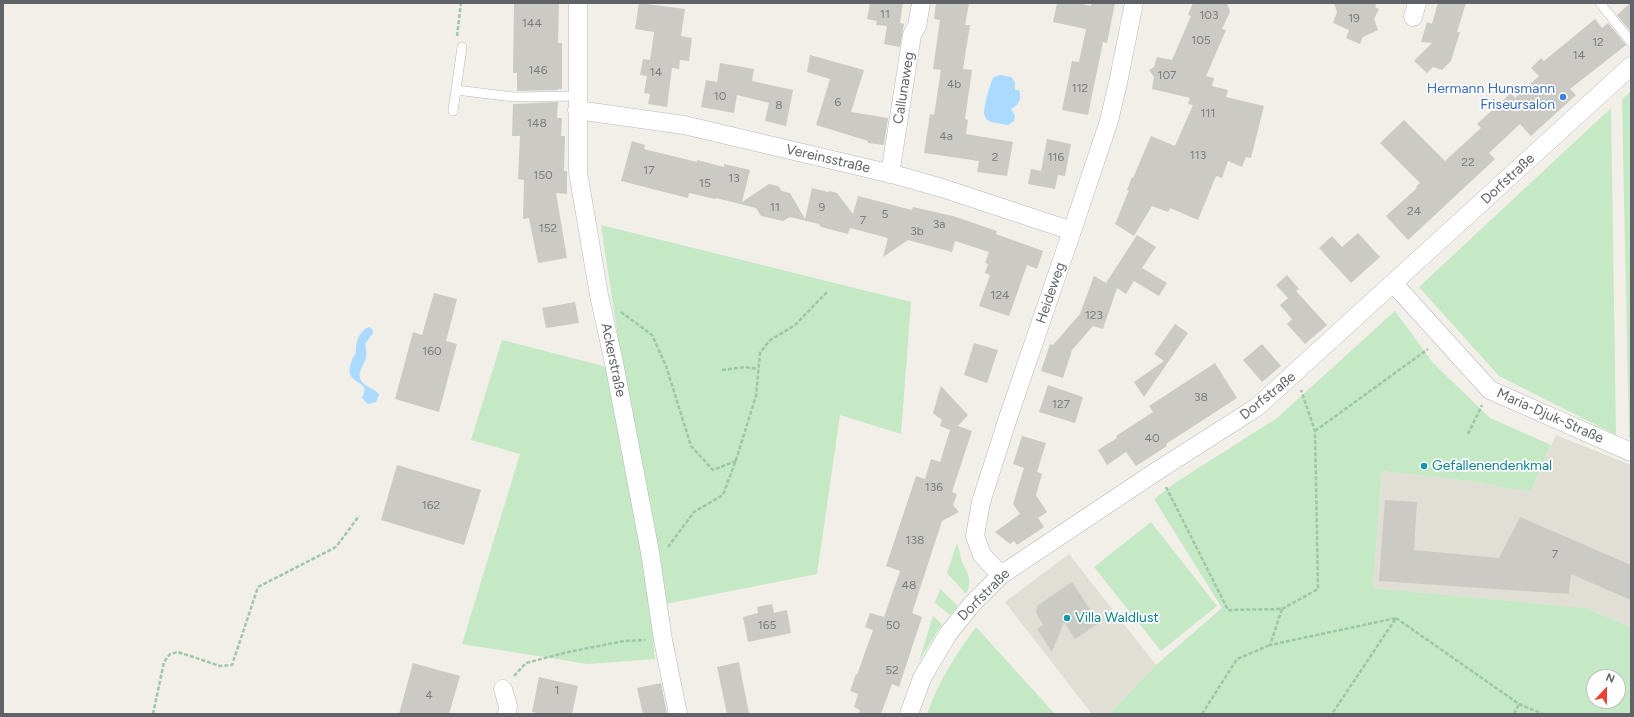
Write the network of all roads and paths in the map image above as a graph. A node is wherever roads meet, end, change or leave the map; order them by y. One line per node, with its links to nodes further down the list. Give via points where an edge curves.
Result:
1 (461, 3): 7 (path, via 456,40)
2 (578, 3): 10 (street, Ackerstraße)
3 (921, 3): 12 (street, Callunaweg, via 917,26 912,35)
4 (1134, 3): 13 (street, Heideweg, via 1109,121)
5 (1600, 3): 6 (lane)
6 (1631, 42)
7 (462, 47): 9 (lane)
8 (1631, 66): 14 (street, Dorfstraße)
9 (456, 90): 10 (lane); 11 (lane)
10 (577, 103): 12 (street, Vereinsstraße, via 684,125); 16 (street, Ackerstraße, via 578,172)
11 (453, 111)
12 (890, 174): 13 (street, Vereinsstraße, via 942,188)
13 (1072, 231): 29 (street, Heideweg, via 981,502 975,536 982,555)
14 (1394, 284): 17 (street, Maria-Djuk-Straße); 20 (street, Dorfstraße)
15 (827, 292): 18 (path, via 795,325 769,341 760,354)
16 (599, 295): 25 (path, via 652,336 666,366 691,446 713,470); 28 (street, Ackerstraße)
17 (1443, 338): 21 (street, Maria-Djuk-Straße); 22 (path)
18 (758, 369): 19 (path, via 745,367); 25 (path, via 756,396)
19 (722, 370)
20 (1295, 374): 22 (path); 26 (street, Dorfstraße, via 1257,407)
21 (1490, 390): 23 (path); 24 (street, Maria-Djuk-Straße)
22 (1315, 431): 30 (path, via 1318,589)
23 (1468, 434)
24 (1631, 452)
25 (736, 460): 28 (path, via 723,495 694,512 668,545)
26 (1157, 471): 29 (street, Dorfstraße); 30 (path, via 1228,610)
27 (359, 516): 36 (path, via 336,547 258,588 232,666 220,666 178,652 170,654 164,662)
28 (653, 571): 32 (street, Ackerstraße)
29 (1001, 575): 39 (street, Dorfstraße, via 972,604 948,634 922,678)
30 (1282, 609): 33 (path)
31 (1396, 618): 33 (path); 35 (path); 41 (path)
32 (663, 640): 34 (path, via 624,641 526,663); 38 (street, Ackerstraße)
33 (1270, 645): 40 (path, via 1237,659)
34 (503, 689): 37 (street, via 508,706)
35 (1519, 704): 42 (path); 43 (path)
36 (153, 714)
37 (507, 714)
38 (678, 714)
39 (909, 714)
40 (1202, 714)
41 (1332, 714)
42 (1514, 714)
43 (1543, 714)

